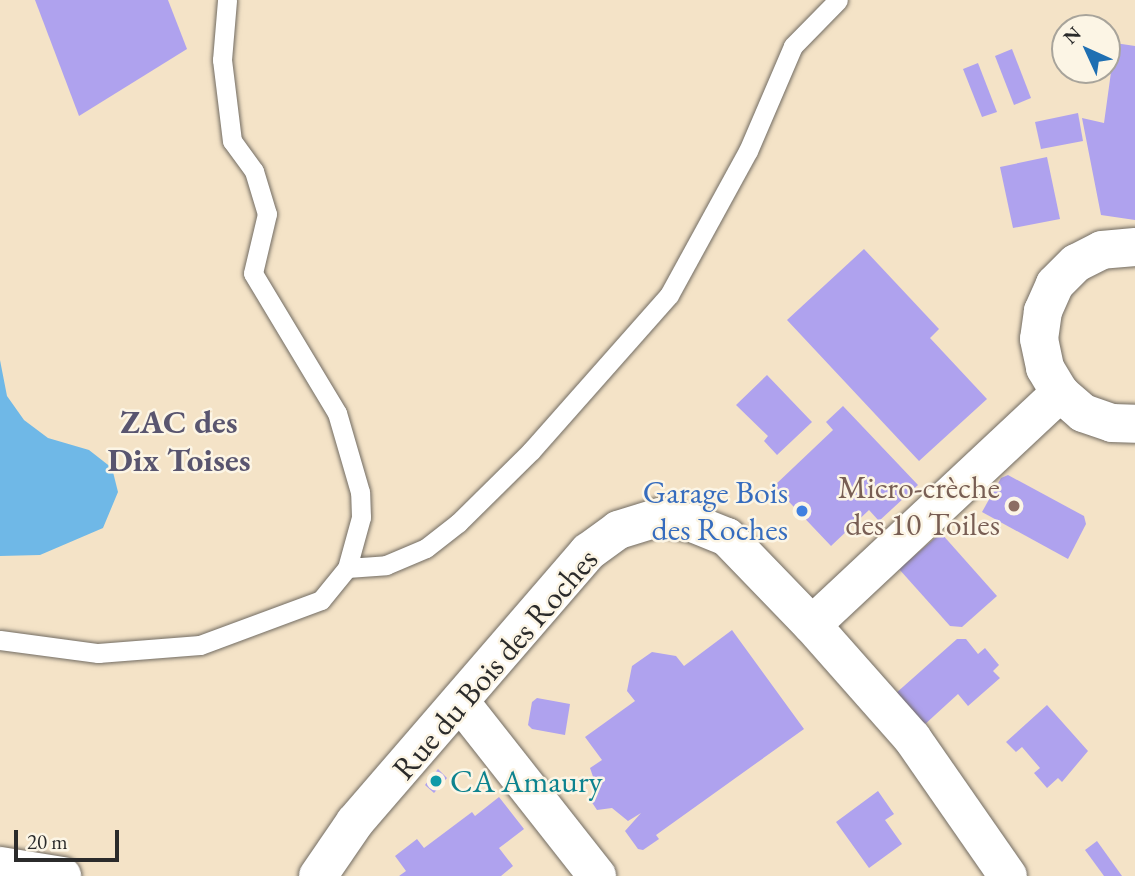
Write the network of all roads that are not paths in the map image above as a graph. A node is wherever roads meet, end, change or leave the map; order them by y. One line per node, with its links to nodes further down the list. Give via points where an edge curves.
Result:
1 (227, 0): 6 (lane, via 222,60 232,142 254,171 267,214 253,273 337,413 360,492 360,517)
2 (838, 0): 6 (lane, via 793,46 748,152 669,295 531,451 458,523 426,548 387,565)
3 (1135, 247): 4 (street, via 1102,250 1076,264 1055,284 1043,311 1039,339 1045,368)
4 (1060, 393): 5 (street, via 1083,413 1112,424); 7 (street)
5 (1135, 424)
6 (347, 568): 8 (lane, via 321,600 200,645 98,653)
7 (812, 625): 9 (street, Rue du Bois des Roches, via 727,537 660,517 618,530 588,552); 14 (street, Rue du Bois des Roches, via 912,738)
8 (0, 640)
9 (461, 703): 12 (street, Rue du Bois des Roches, via 355,822); 13 (street)
10 (0, 866): 11 (street)
11 (62, 876)
12 (318, 876)
13 (597, 876)
14 (1008, 876)

